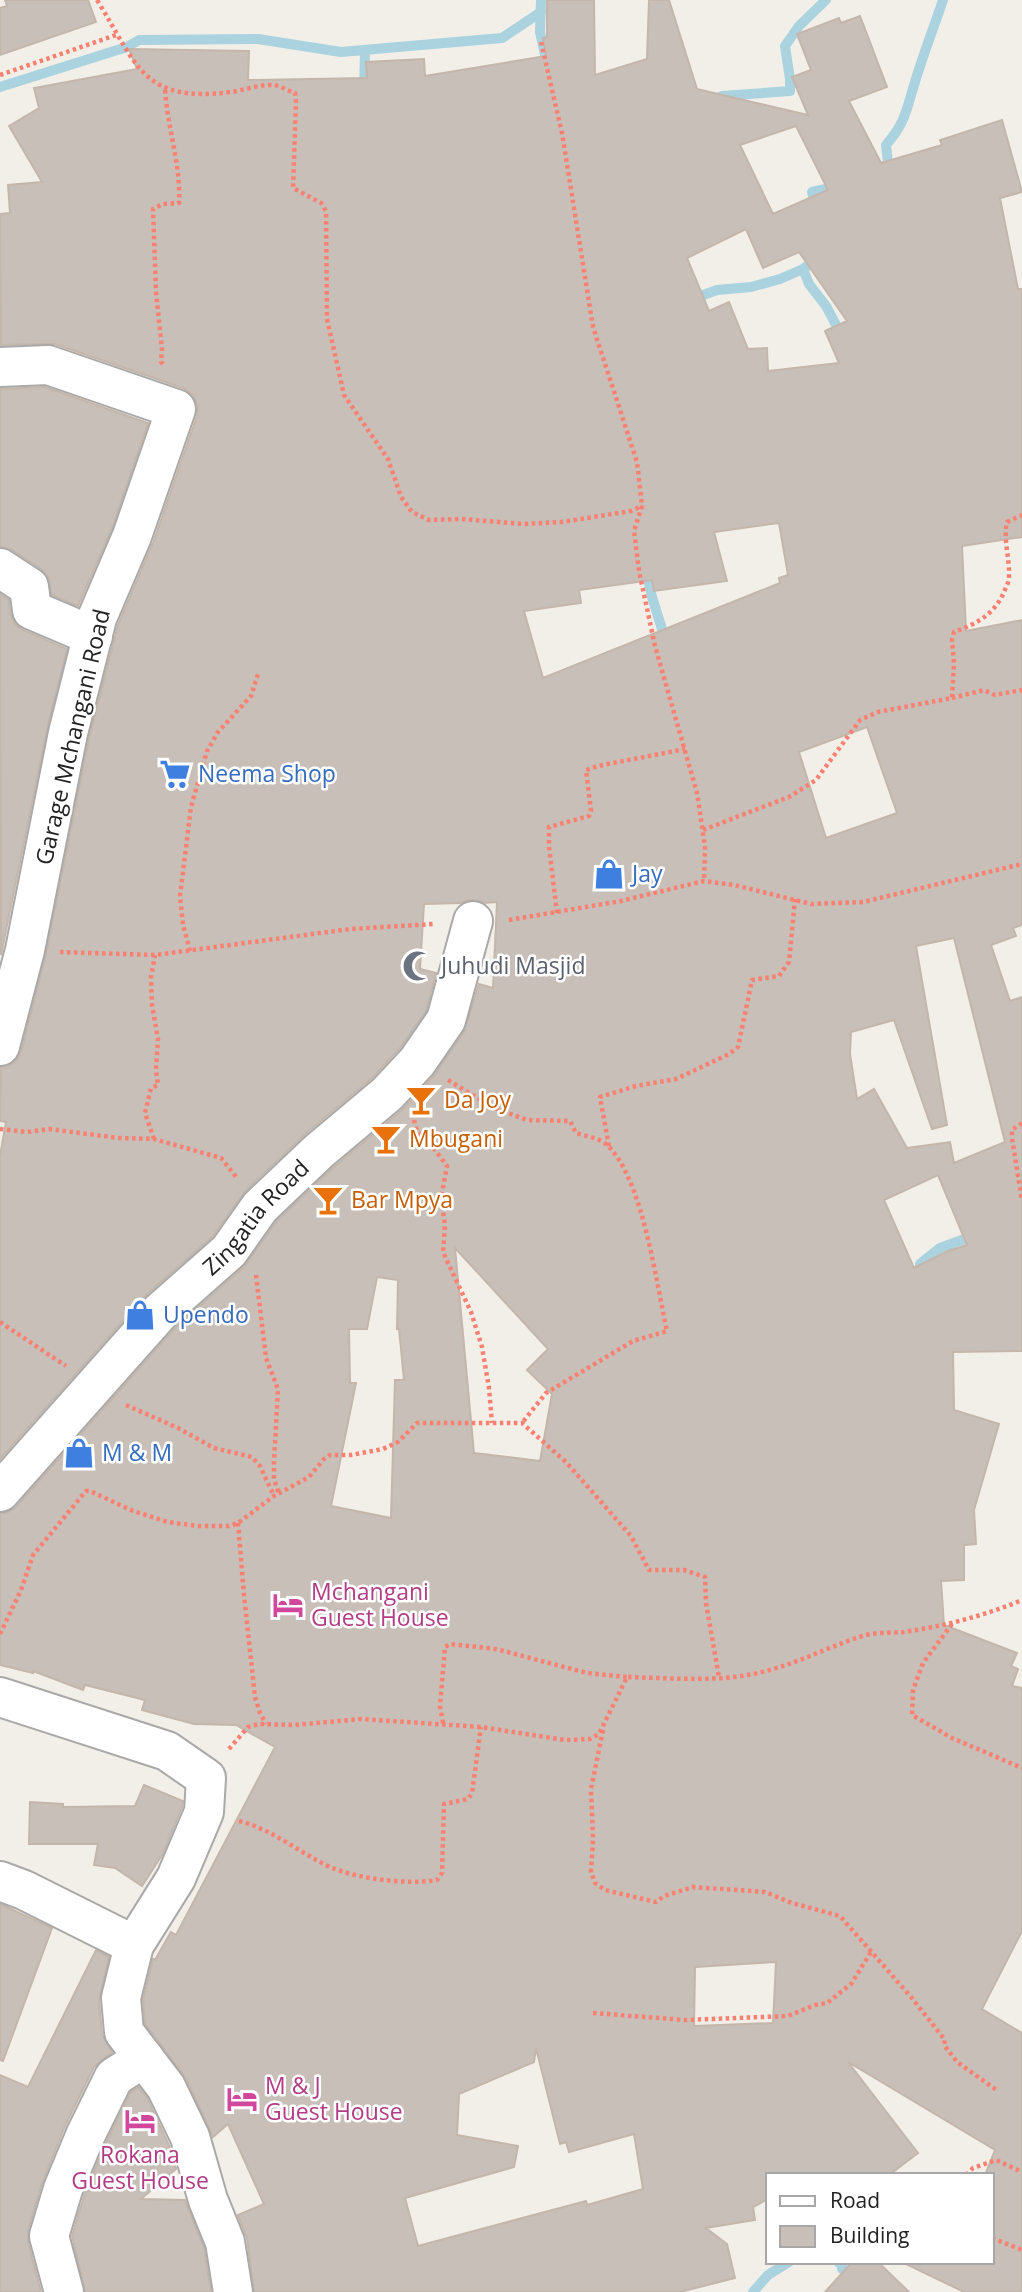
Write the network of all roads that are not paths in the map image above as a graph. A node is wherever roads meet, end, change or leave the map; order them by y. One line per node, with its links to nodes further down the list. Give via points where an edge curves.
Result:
1 (0, 367): 3 (street, Garage Mchangani Road, via 48,365 176,410)
2 (0, 568): 3 (street, via 29,587 33,610)
3 (93, 636): 5 (street, Garage Mchangani Road)
4 (473, 921): 7 (street, Zingatia Road, via 446,1020 417,1062 387,1094 319,1151 256,1214 229,1251 161,1311)
5 (14, 967): 6 (street, Garage Mchangani Road)
6 (0, 1046)
7 (0, 1492)
8 (0, 1697): 10 (street, via 167,1751 205,1795 176,1878)
9 (0, 1881): 10 (street)
10 (134, 1945): 11 (street, via 121,1998 124,2032)
11 (144, 2058): 12 (street, via 114,2077 63,2189 49,2236); 13 (street, via 166,2087 190,2137 225,2242)
12 (64, 2292)
13 (233, 2292)

